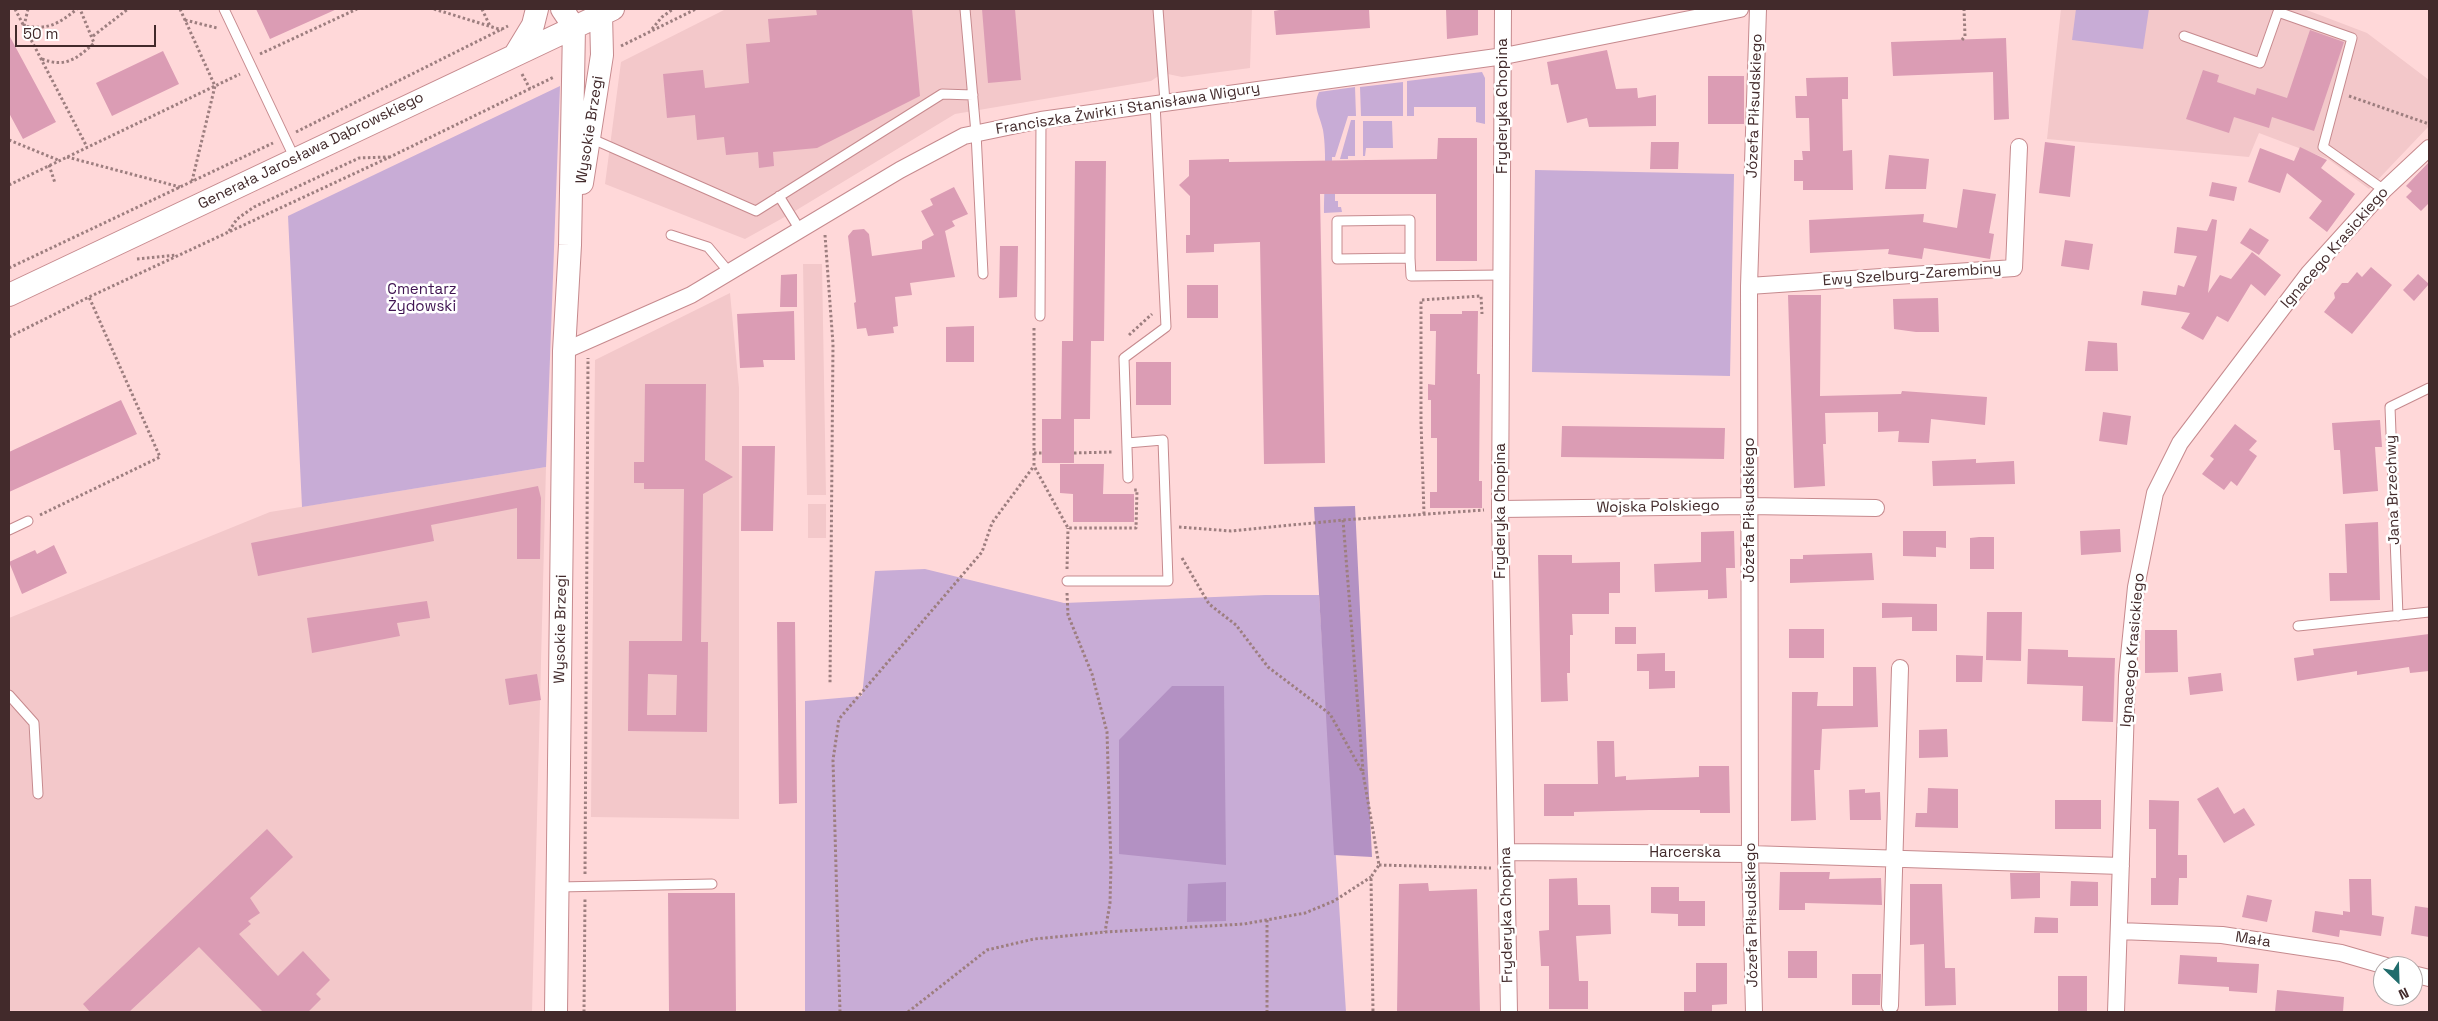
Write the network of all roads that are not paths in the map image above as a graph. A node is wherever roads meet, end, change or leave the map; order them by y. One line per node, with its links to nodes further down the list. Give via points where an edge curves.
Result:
1 (224, 9): 20 (lane)
2 (537, 9): 11 (street, via 532,25)
3 (964, 9): 13 (lane)
4 (1158, 9): 14 (lane)
5 (1503, 9): 12 (street, Fryderyka Chopina)
6 (1740, 9): 12 (street, Franciszka Żwirki i Stanisława Wigury)
7 (1758, 9): 30 (street, Józefa Piłsudskiego)
8 (604, 11): 9 (street, Generała Jarosława Dąbrowskiego); 17 (street, Wysokie Brzegi, via 602,55)
9 (568, 18): 11 (street, Generała Jarosława Dąbrowskiego); 25 (street, Wysokie Brzegi, via 573,68)
10 (2184, 36): 21 (lane, via 2260,63 2278,12 2352,38 2323,147)
11 (515, 54): 20 (street, Generała Jarosława Dąbrowskiego)
12 (1504, 56): 14 (street, Franciszka Żwirki i Stanisława Wigury); 29 (street, Fryderyka Chopina)
13 (972, 95): 16 (lane); 22 (lane, via 942,94)
14 (1160, 102): 15 (street, Franciszka Żwirki i Stanisława Wigury); 35 (lane, via 1166,327 1124,358)
15 (1041, 120): 16 (street, Franciszka Żwirki i Stanisława Wigury); 32 (lane)
16 (976, 133): 23 (street, Franciszka Żwirki i Stanisława Wigury, via 964,136 900,170); 28 (lane)
17 (590, 138): 22 (lane, via 756,210); 25 (street, Wysokie Brzegi)
18 (2019, 147): 30 (street, Ewy Szelburg-Zarembiny, via 2014,268)
19 (2429, 148): 21 (street, Ignacego Krasickiego)
20 (295, 159): 31 (street, Generała Jarosława Dąbrowskiego)
21 (2384, 190): 52 (street, Ignacego Krasickiego, via 2309,273 2186,435 2155,492 2136,587 2128,666)
22 (779, 196): 23 (lane)
23 (800, 230): 27 (street, Franciszka Żwirki i Stanisława Wigury)
24 (671, 234): 27 (lane, via 708,247)
25 (570, 245): 33 (street, Wysokie Brzegi)
26 (1410, 258): 26 (lane, via 1337,259 1337,221 1410,220); 29 (lane, via 1410,276)
27 (729, 272): 33 (street, Franciszka Żwirki i Stanisława Wigury, via 691,295)
28 (983, 274)
29 (1502, 275): 39 (street, Fryderyka Chopina)
30 (1750, 286): 37 (street, Józefa Piłsudskiego)
31 (9, 295)
32 (1040, 316)
33 (564, 351): 54 (street, Wysokie Brzegi)
34 (2429, 388): 44 (lane, Jana Brzechwy, via 2390,407)
35 (1127, 443): 36 (lane); 42 (lane, via 1163,440 1168,581)
36 (1128, 478)
37 (1749, 506): 38 (street, Wojska Polskiego); 39 (street, Wojska Polskiego); 49 (street, Józefa Piłsudskiego)
38 (1876, 508)
39 (1500, 509): 51 (street, Fryderyka Chopina)
40 (28, 521): 41 (lane)
41 (9, 530)
42 (1067, 580)
43 (2429, 612): 44 (lane)
44 (2398, 616): 45 (lane)
45 (2298, 626)
46 (1900, 668): 50 (street)
47 (9, 695): 48 (lane, via 34,724)
48 (38, 794)
49 (1750, 854): 50 (street, Harcerska); 51 (street, Harcerska); 60 (street, Józefa Piłsudskiego)
50 (1894, 858): 52 (street, Harcerska); 57 (street)
51 (1507, 860): 59 (street, Fryderyka Chopina)
52 (2121, 866): 55 (street, Ignacego Krasickiego)
53 (712, 884): 54 (lane)
54 (558, 887): 58 (street, Wysokie Brzegi)
55 (2119, 931): 56 (street, Mała, via 2222,935 2341,953); 61 (street, Ignacego Krasickiego)
56 (2373, 962)
57 (1890, 1006)
58 (556, 1012)
59 (1509, 1012)
60 (1754, 1012)
61 (2116, 1012)

